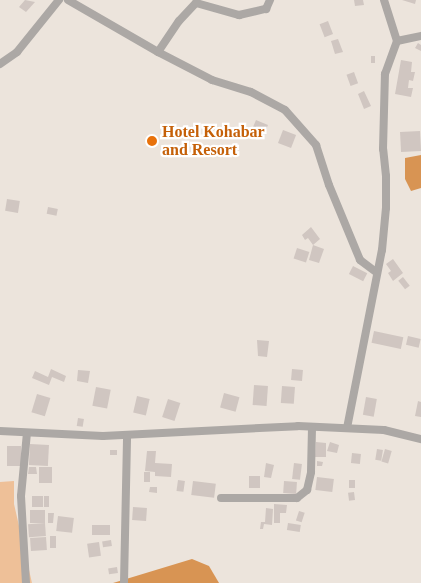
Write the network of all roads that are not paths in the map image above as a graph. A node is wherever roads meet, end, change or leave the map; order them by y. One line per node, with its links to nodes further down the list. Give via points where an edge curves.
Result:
1 (59, 0): 8 (street, via 17,52)
2 (68, 0): 7 (street)
3 (270, 0): 7 (street, via 266,9 239,15 196,3)
4 (384, 0): 6 (street)
5 (421, 36): 6 (street)
6 (397, 42): 9 (street, via 384,74 386,208)
7 (158, 52): 9 (street, via 212,80 251,92 285,110 316,146 360,260)
8 (0, 64)
9 (377, 274): 11 (street)
10 (312, 427): 11 (street); 14 (street); 16 (street, via 311,472 307,490 297,498)
11 (347, 428): 15 (street, via 384,430)
12 (0, 431): 13 (street)
13 (27, 433): 14 (street); 17 (street, via 21,496)
14 (127, 436): 18 (street)
15 (421, 439)
16 (220, 498)
17 (26, 583)
18 (124, 583)

